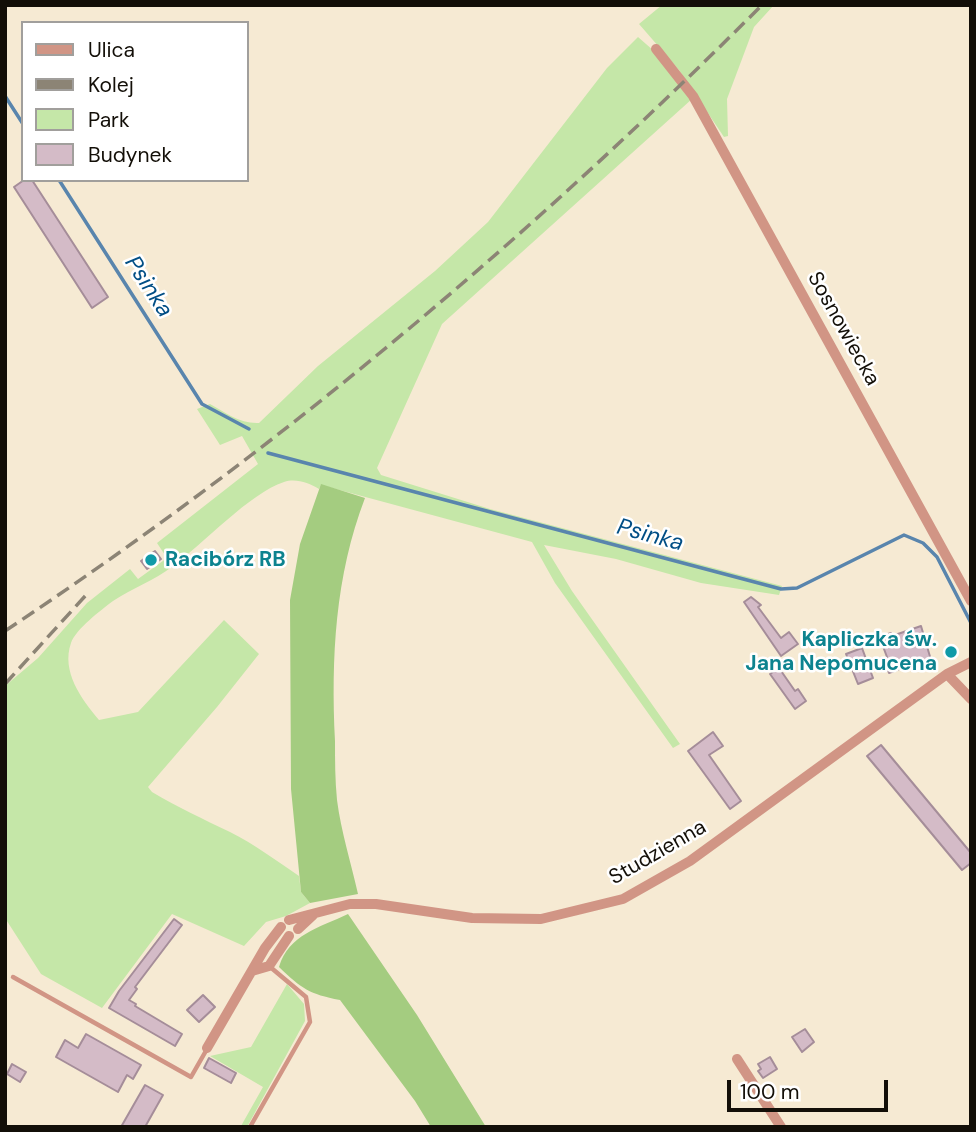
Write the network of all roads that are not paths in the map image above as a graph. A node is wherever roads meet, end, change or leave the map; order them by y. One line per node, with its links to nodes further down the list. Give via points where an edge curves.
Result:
1 (656, 49): 2 (street, Sosnowiecka, via 700,108)
2 (971, 601)
3 (971, 662): 4 (street, Studzienna)
4 (947, 674): 5 (street); 6 (street, Studzienna, via 690,861 623,900 541,919 472,918 376,904 350,904)
5 (971, 699)
6 (313, 915): 7 (street, Studzienna); 9 (street, Studzienna)
7 (289, 920)
8 (281, 927): 12 (street)
9 (298, 929)
10 (289, 936): 11 (street)
11 (269, 966): 12 (street); 16 (lane, via 306,997 310,1022)
12 (252, 971): 14 (street)
13 (13, 977): 14 (lane, via 191,1077)
14 (207, 1048)
15 (737, 1059): 17 (street)
16 (250, 1127)
17 (780, 1127)

